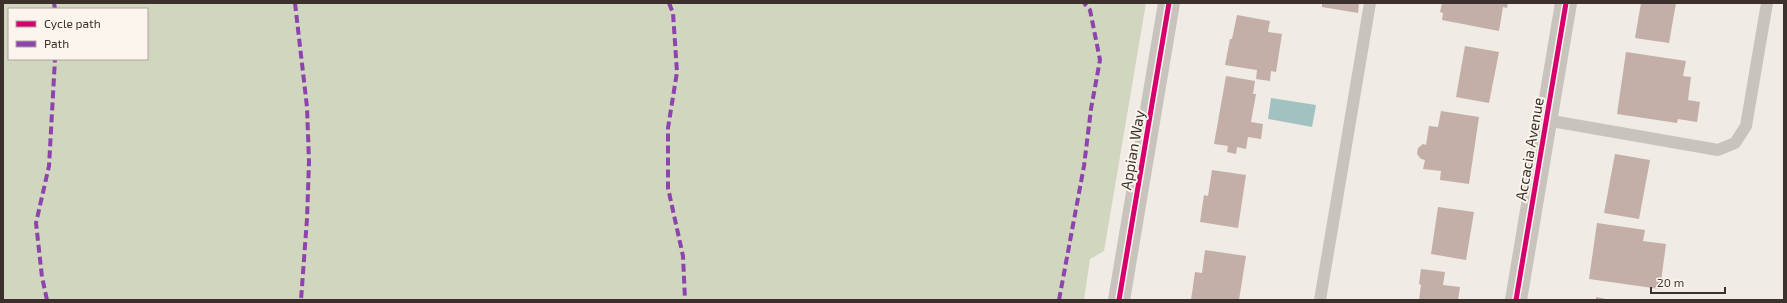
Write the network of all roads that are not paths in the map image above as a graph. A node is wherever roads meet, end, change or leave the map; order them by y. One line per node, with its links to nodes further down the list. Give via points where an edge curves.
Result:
1 (1169, 3): 6 (street, Appian Way)
2 (1370, 3): 7 (lane)
3 (1566, 3): 5 (street, Accacia Avenue)
4 (1767, 3): 5 (lane, via 1746,126 1735,143 1718,150)
5 (1546, 120): 8 (street, Accacia Avenue)
6 (1119, 300)
7 (1320, 300)
8 (1516, 300)

